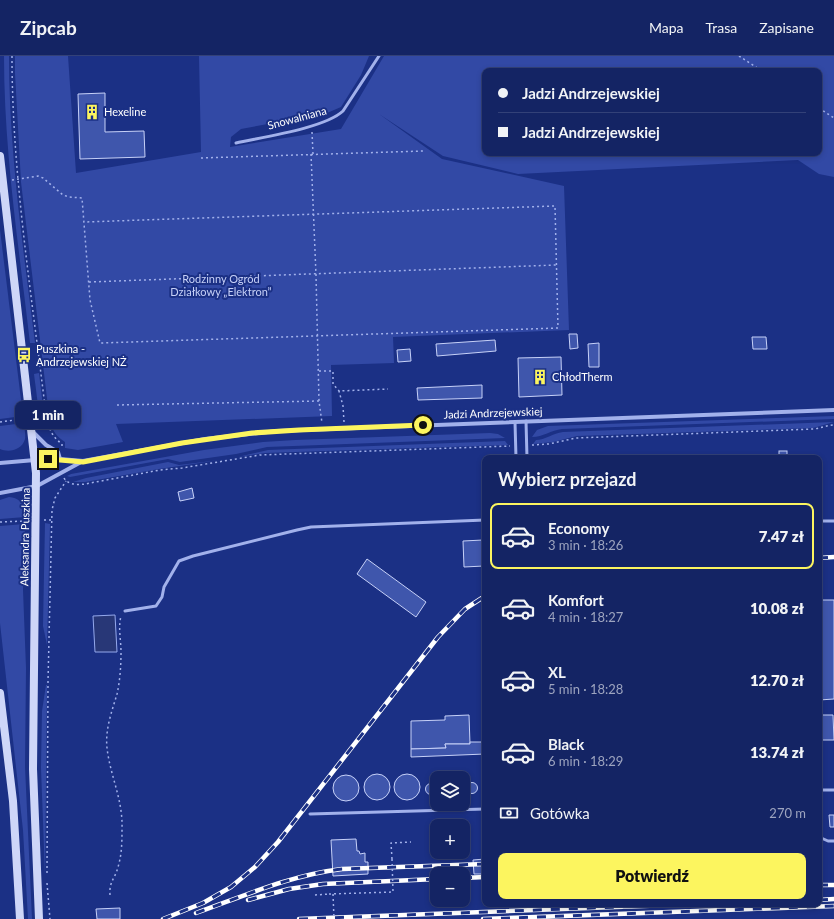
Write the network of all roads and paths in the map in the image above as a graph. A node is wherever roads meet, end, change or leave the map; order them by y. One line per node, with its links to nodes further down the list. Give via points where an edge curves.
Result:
1 (12, 56): 13 (path)
2 (379, 56): 7 (lane, Snowalniana, via 343,111 326,121)
3 (740, 56): 4 (path)
4 (758, 68)
5 (822, 110): 6 (path)
6 (834, 118)
7 (311, 125): 8 (lane, Snowalniana); 10 (path)
8 (236, 143)
9 (423, 150): 10 (path)
10 (312, 154): 12 (path); 15 (path)
11 (0, 156): 14 (main road, Aleksandra Puszkina)
12 (201, 158)
13 (18, 179): 14 (path); 16 (path, via 38,176 63,195 82,198); 27 (path)
14 (2, 181): 36 (main road, Aleksandra Puszkina)
15 (314, 214): 16 (path); 17 (path, via 555,206); 18 (path)
16 (84, 222): 19 (path)
17 (556, 265): 18 (path); 20 (path, via 558,328)
18 (316, 275): 19 (path); 20 (path)
19 (89, 282): 20 (path, via 90,300 100,343)
20 (318, 336): 21 (path)
21 (319, 371): 23 (path, via 333,371 333,384); 24 (path)
22 (388, 389): 23 (path)
23 (339, 391): 34 (path)
24 (319, 401): 25 (path); 35 (path)
25 (117, 405)
26 (834, 410): 30 (street, Jadzi Andrzejewskiej)
27 (46, 415): 28 (path); 39 (path, via 51,432 62,444)
28 (38, 417)
29 (24, 419): 31 (path)
30 (526, 421): 32 (street, Jadzi Andrzejewskiej); 38 (lane)
31 (0, 422)
32 (515, 422): 34 (street, Jadzi Andrzejewskiej); 37 (lane)
33 (834, 425): 38 (path, via 814,429 576,438)
34 (344, 428): 35 (street, Jadzi Andrzejewskiej)
35 (322, 429): 44 (street, Jadzi Andrzejewskiej, via 227,436)
36 (32, 431): 42 (street, via 46,445 58,452); 43 (main road, Aleksandra Puszkina)
37 (516, 446): 40 (lane); 49 (path, via 260,455 85,484 66,481 53,502)
38 (526, 446): 41 (lane)
39 (62, 449)
40 (516, 455)
41 (526, 455)
42 (60, 459): 43 (street, Jadzi Andrzejewskiej); 44 (street, Jadzi Andrzejewskiej)
43 (35, 460): 45 (street, Jadzi Andrzejewskiej); 46 (main road, Aleksandra Puszkina)
44 (83, 462): 46 (street, Jadzi Andrzejewskiej)
45 (0, 463)
46 (37, 486): 47 (street, Jadzi Andrzejewskiej); 48 (main road, Aleksandra Puszkina)
47 (0, 493)
48 (37, 520): 49 (path); 53 (path); 67 (main road, Aleksandra Puszkina, via 33,769)
49 (51, 520): 68 (path, via 47,877)
50 (482, 520): 54 (lane, via 312,527 193,556 179,560 156,606)
51 (822, 521): 52 (lane)
52 (834, 521)
53 (0, 522)
54 (125, 611): 64 (path, via 120,622 120,679 107,734 107,747 123,826 121,858 110,887)
55 (0, 693): 66 (main road, via 13,801)
56 (822, 790): 57 (lane)
57 (834, 790)
58 (482, 809): 59 (lane)
59 (310, 814)
60 (822, 838): 61 (lane)
61 (834, 841)
62 (411, 842): 63 (path, bridge, via 391,843 393,892)
63 (333, 894): 65 (path, bridge); 69 (path, bridge)
64 (110, 895)
65 (315, 895)
66 (20, 919)
67 (39, 919)
68 (50, 919)
69 (334, 919)

